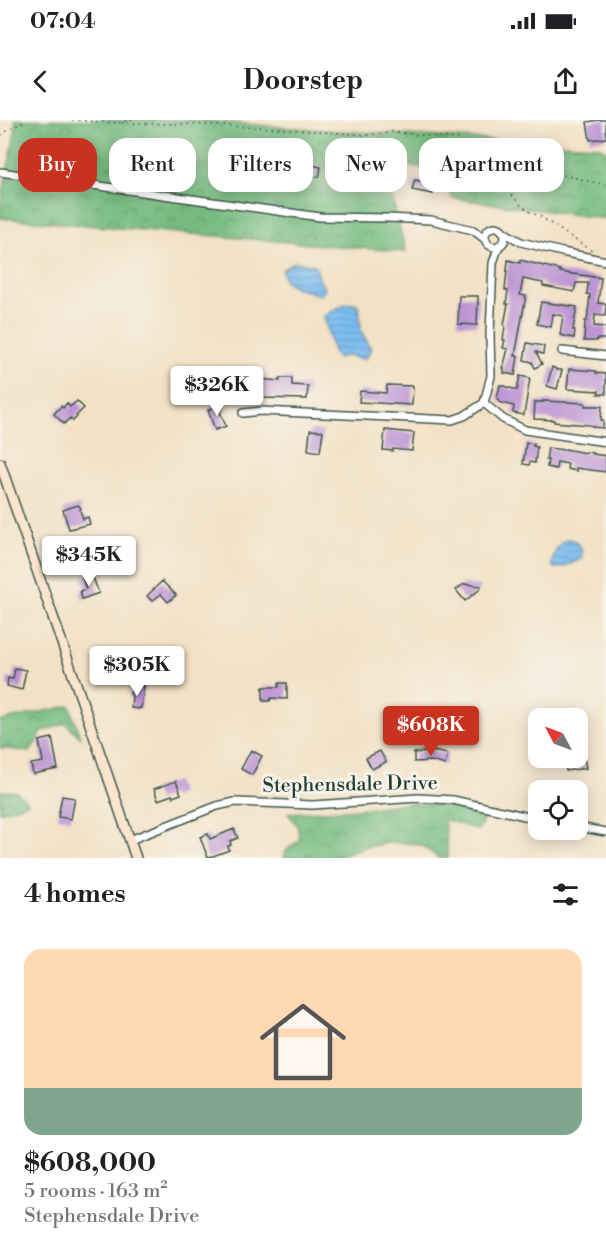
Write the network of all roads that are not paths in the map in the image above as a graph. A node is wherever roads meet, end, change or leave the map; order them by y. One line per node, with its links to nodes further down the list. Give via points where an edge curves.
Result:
1 (0, 172): 3 (street, via 320,217 411,218)
2 (492, 228): 3 (street); 4 (street); 5 (street, via 485,234)
3 (473, 230): 5 (street)
4 (502, 231): 6 (street); 7 (street, via 504,239)
5 (486, 241): 7 (street); 9 (street)
6 (521, 242): 7 (street); 8 (street)
7 (500, 245): 9 (street)
8 (606, 261)
9 (493, 263): 12 (street, via 491,376)
10 (562, 351): 11 (street)
11 (606, 356)
12 (484, 403): 13 (street, via 452,420); 14 (street, via 525,430)
13 (243, 412)
14 (606, 442)
15 (0, 463): 19 (main road)
16 (528, 817): 19 (street, Stephensdale Drive, via 453,800 418,798 313,806 235,802)
17 (588, 829): 18 (street)
18 (606, 832)
19 (130, 840): 20 (main road)
20 (136, 858)

